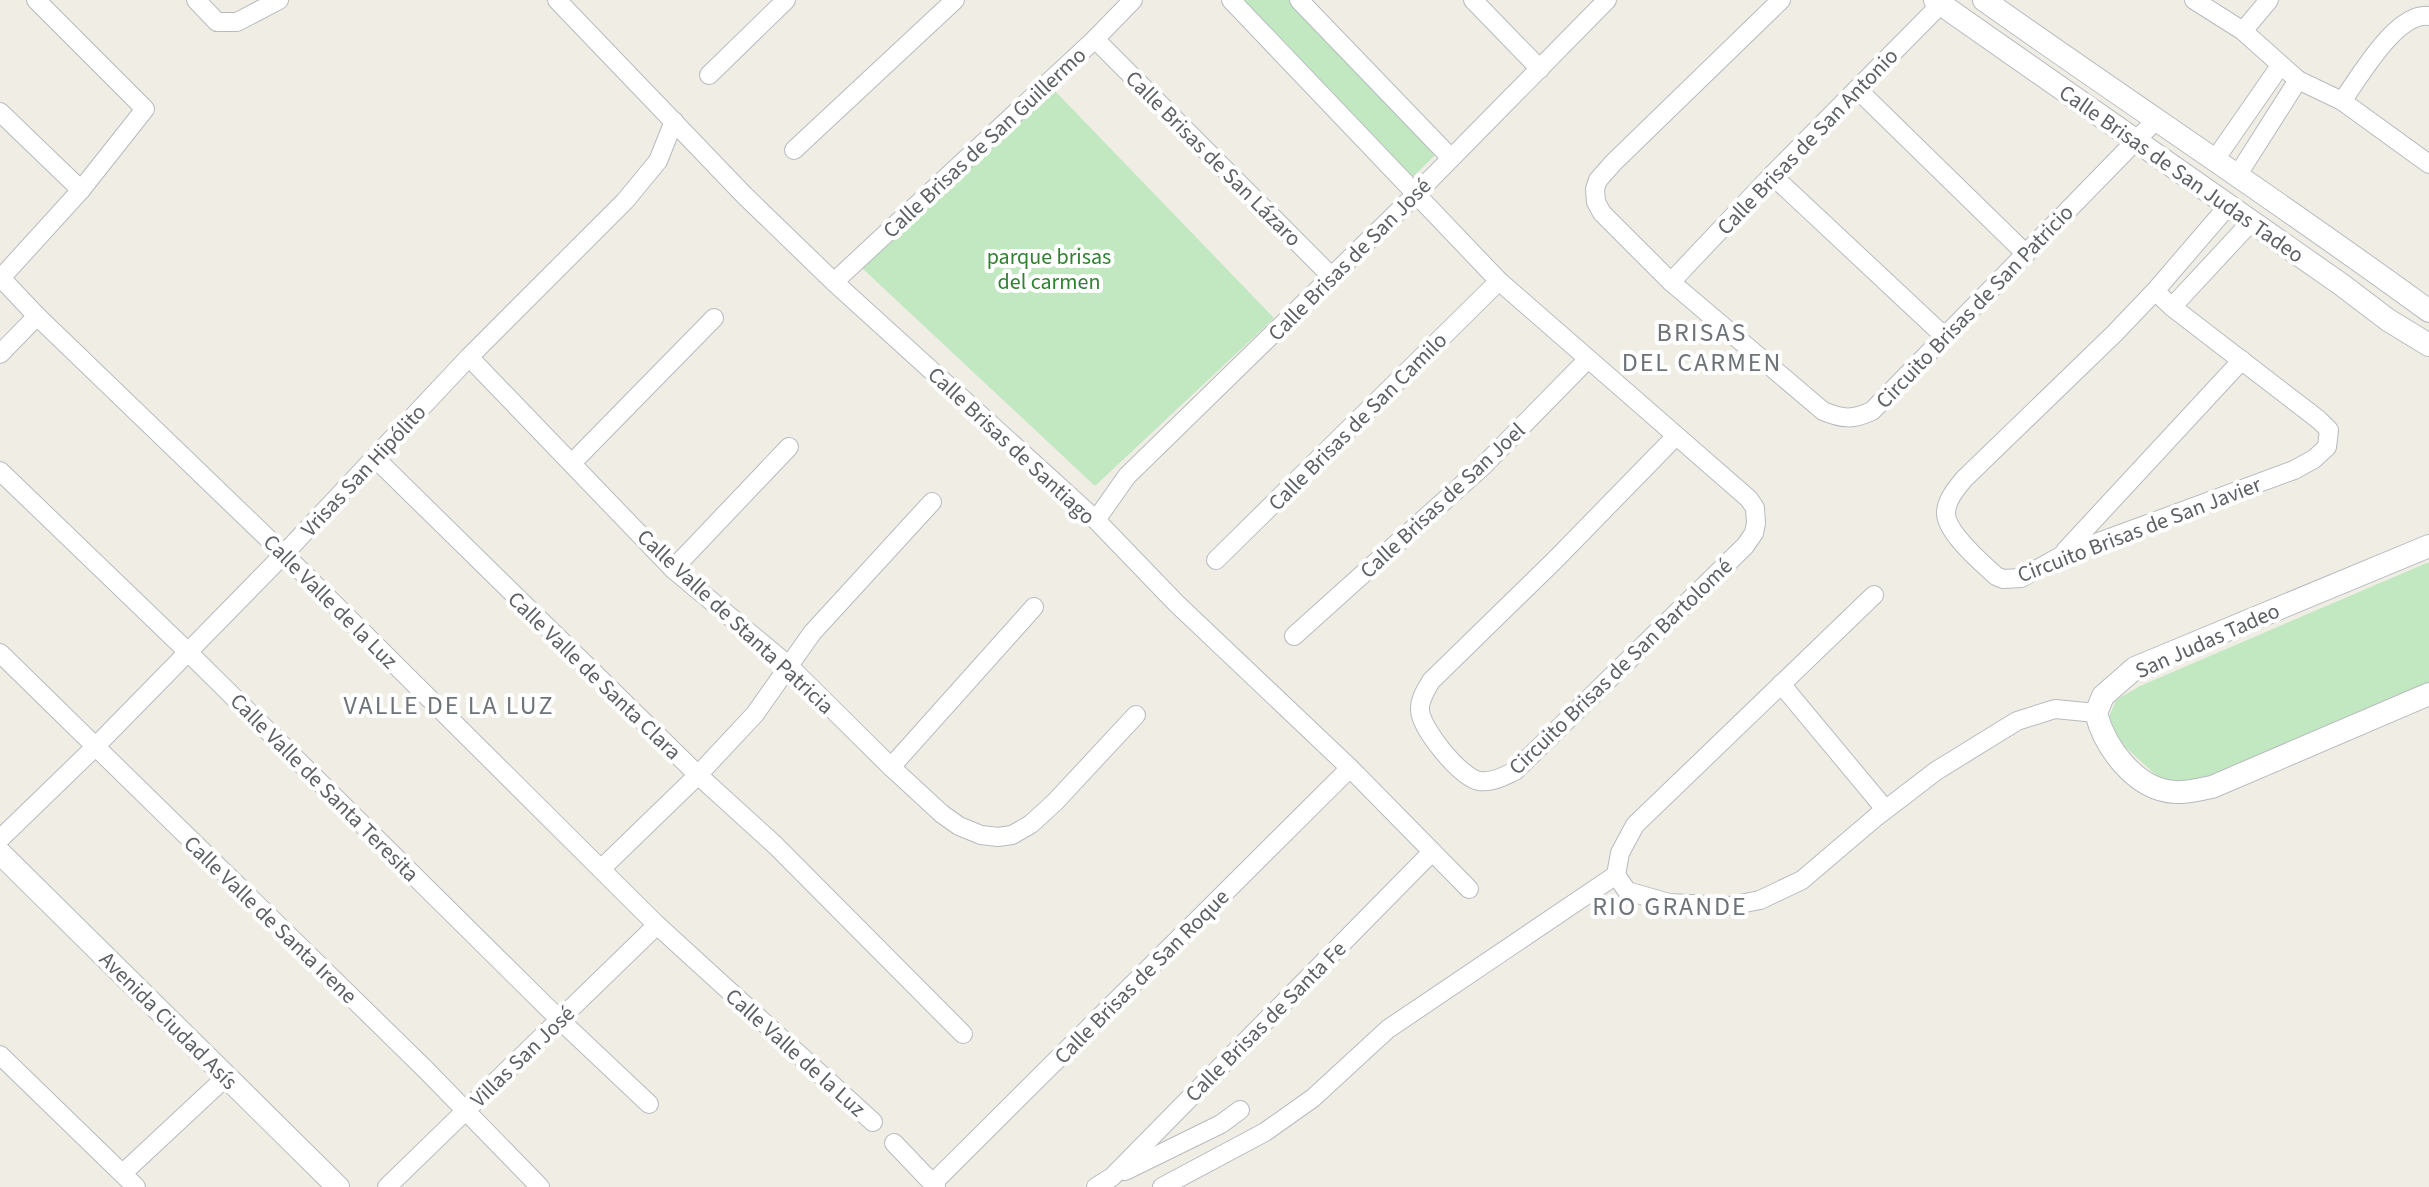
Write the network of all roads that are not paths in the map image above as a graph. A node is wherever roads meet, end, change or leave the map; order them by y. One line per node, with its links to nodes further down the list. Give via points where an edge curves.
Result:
1 (36, 0): 36 (street, via 145,109)
2 (196, 0): 3 (street, via 217,22 237,22)
3 (279, 0)
4 (786, 0): 22 (street)
5 (955, 0): 30 (street)
6 (1133, 0): 19 (street, Calle Brisas de San Guillermo)
7 (1231, 0): 37 (street, Circuito Brisas de San Bartolomé)
8 (1299, 0): 31 (street)
9 (1473, 0): 21 (street)
10 (1607, 0): 21 (street, Calle Brisas de San José)
11 (1781, 0): 45 (street, Circuito Brisas de San Patricio, via 1598,180 1595,196 1602,213)
12 (1984, 0): 28 (street, Calle Brisas de San Judas Tadeo)
13 (2194, 0): 18 (street)
14 (2269, 0): 18 (street)
15 (1940, 2): 24 (street, Calle Brisas de San Antonio); 29 (street, Calle Brisas de San Judas Tadeo)
16 (568, 4): 27 (street, Calle Brisas de Santiago)
17 (2429, 16): 25 (street, via 2418,15 2394,31)
18 (2243, 31): 20 (street)
19 (1095, 39): 41 (street, Calle Brisas de San Lázaro); 44 (street, Calle Brisas de San Guillermo)
20 (2280, 66): 23 (street); 32 (street)
21 (1540, 69): 31 (street, Calle Brisas de San José)
22 (709, 75)
23 (2298, 80): 25 (street); 35 (street)
24 (1857, 89): 34 (street, Calle Brisas de San Antonio); 40 (street)
25 (2342, 101): 33 (street)
26 (0, 112): 36 (street)
27 (674, 121): 44 (street, Calle Brisas de Santiago); 55 (street, Vrisas San Hipólito, via 646,176)
28 (2155, 121): 29 (street, Circuito Brisas de San Patricio); 32 (street, Calle Brisas de San Judas Tadeo)
29 (2135, 141): 38 (street, Calle Brisas de San Judas Tadeo); 40 (street, Circuito Brisas de San Patricio)
30 (794, 150)
31 (1450, 157): 37 (street, Calle Brisas de San José)
32 (2214, 161): 35 (street, Calle Brisas de San Judas Tadeo)
33 (2429, 164)
34 (1772, 175): 45 (street, Calle Brisas de San Antonio); 52 (street)
35 (2237, 176): 47 (street, Calle Brisas de San Judas Tadeo)
36 (81, 190): 42 (street)
37 (1416, 194): 41 (street, Calle Brisas de San José); 43 (street, Circuito Brisas de San Bartolomé)
38 (2228, 206): 39 (street, Calle Brisas de San Judas Tadeo); 46 (street, Circuito Brisas de San Javier)
39 (2251, 222): 48 (street); 51 (street, Calle Brisas de San Judas Tadeo)
40 (2026, 254): 52 (street, Circuito Brisas de San Patricio)
41 (1332, 277): 64 (street, Calle Brisas de San José, via 1127,476)
42 (1, 278): 49 (street, Calle Valle de la Luz)
43 (1499, 281): 56 (street, Circuito Brisas de San Bartolomé); 68 (street, Calle Brisas de San Camilo)
44 (834, 282): 64 (street, Calle Brisas de Santiago)
45 (1671, 282): 52 (street, Circuito Brisas de San Patricio, via 1823,411 1845,419 1872,411)
46 (2155, 291): 48 (street, Circuito Brisas de San Javier); 67 (street, Circuito Brisas de San Javier, via 1951,495 1946,510 1952,529 1996,576 2021,578)
47 (2422, 306): 51 (street)
48 (2172, 307): 57 (street, Circuito Brisas de San Javier)
49 (37, 316): 54 (street); 66 (street, Calle Valle de la Luz)
50 (714, 318): 61 (street)
51 (2388, 320): 53 (street, Calle Brisas de San Judas Tadeo)
52 (1944, 336)
53 (2429, 345)
54 (0, 354)
55 (469, 357): 60 (street, Vrisas San Hipólito); 61 (street, Calle Valle de Stanta Patricia)
56 (1587, 360): 58 (street, Circuito Brisas de San Bartolomé); 72 (street, Calle Brisas de San Joel, via 1483,466)
57 (2242, 360): 67 (street); 67 (street, Circuito Brisas de San Javier, via 2329,430 2327,447 2294,470)
58 (1675, 437): 58 (street, Circuito Brisas de San Bartolomé, via 1749,499 1755,508 1754,533 1515,771 1482,781 1462,772 1434,739 1420,711 1431,681)
59 (789, 447): 69 (street)
60 (375, 458): 66 (street, Vrisas San Hipólito); 83 (street, Calle Valle de Santa Clara)
61 (573, 462): 69 (street, Calle Valle de Stanta Patricia)
62 (0, 471): 73 (street, Calle Valle de Santa Teresita)
63 (932, 502): 75 (street)
64 (1096, 520): 82 (street, Calle Brisas de Santiago)
65 (2429, 546): 78 (street, San Judas Tadeo, via 2135,668 2103,696)
66 (284, 554): 73 (street, Vrisas San Hipólito); 88 (street, Calle Valle de la Luz)
67 (2061, 556)
68 (1216, 560)
69 (673, 569): 75 (street, Calle Valle de Stanta Patricia)
70 (1874, 595): 76 (street)
71 (1034, 607): 81 (street)
72 (1294, 636)
73 (187, 651): 80 (street, Vrisas San Hipólito); 92 (street, Calle Valle de Santa Teresita)
74 (0, 653): 80 (street, Calle Valle de Santa Irene)
75 (788, 665): 81 (street, Calle Valle de Stanta Patricia); 83 (street, via 755,714)
76 (1781, 684): 84 (street); 89 (street, via 1635,825 1620,853)
77 (2429, 694): 78 (street, via 2212,787 2176,793 2158,790 2130,769 2108,744)
78 (2096, 713): 84 (street, via 2055,709 2017,721)
79 (1136, 715): 81 (street, Calle Valle de Stanta Patricia, via 1031,824 1012,835 981,835 959,826)
80 (95, 747): 85 (street, Vrisas San Hipólito); 97 (street, Calle Valle de Santa Irene)
81 (891, 767)
82 (1350, 768): 86 (street, Calle Brisas de Santiago); 103 (street, Calle Brisas de San Roque)
83 (698, 775): 88 (street); 93 (street, Calle Valle de Santa Clara)
84 (1885, 809): 89 (street, via 1802,880 1760,900 1730,906 1680,904 1650,900)
85 (0, 839)
86 (1432, 852): 90 (street, Calle Brisas de Santiago); 102 (street, Calle Brisas de Santa Fe)
87 (0, 853): 95 (street, Avenida Ciudad Asís)
88 (601, 869): 91 (street, Calle Valle de la Luz)
89 (1622, 883): 108 (street, via 1388,1029 1313,1098 1265,1132)
90 (1469, 889)
91 (657, 925): 92 (street, Villas San José); 99 (street, Calle Valle de la Luz)
92 (560, 1020): 96 (street, Calle Valle de Santa Teresita); 97 (street, Villas San José)
93 (963, 1034)
94 (2, 1059): 101 (street)
95 (226, 1077): 101 (street); 105 (street, Avenida Ciudad Asís)
96 (649, 1104)
97 (466, 1110): 106 (street, Villas San José); 107 (street, Calle Valle de Santa Irene)
98 (1240, 1110): 102 (street)
99 (873, 1122)
100 (894, 1143): 103 (street)
101 (123, 1173): 104 (street)
102 (1104, 1182)
103 (934, 1185)
104 (136, 1187)
105 (338, 1187)
106 (387, 1187)
107 (540, 1187)
108 (1162, 1187)

